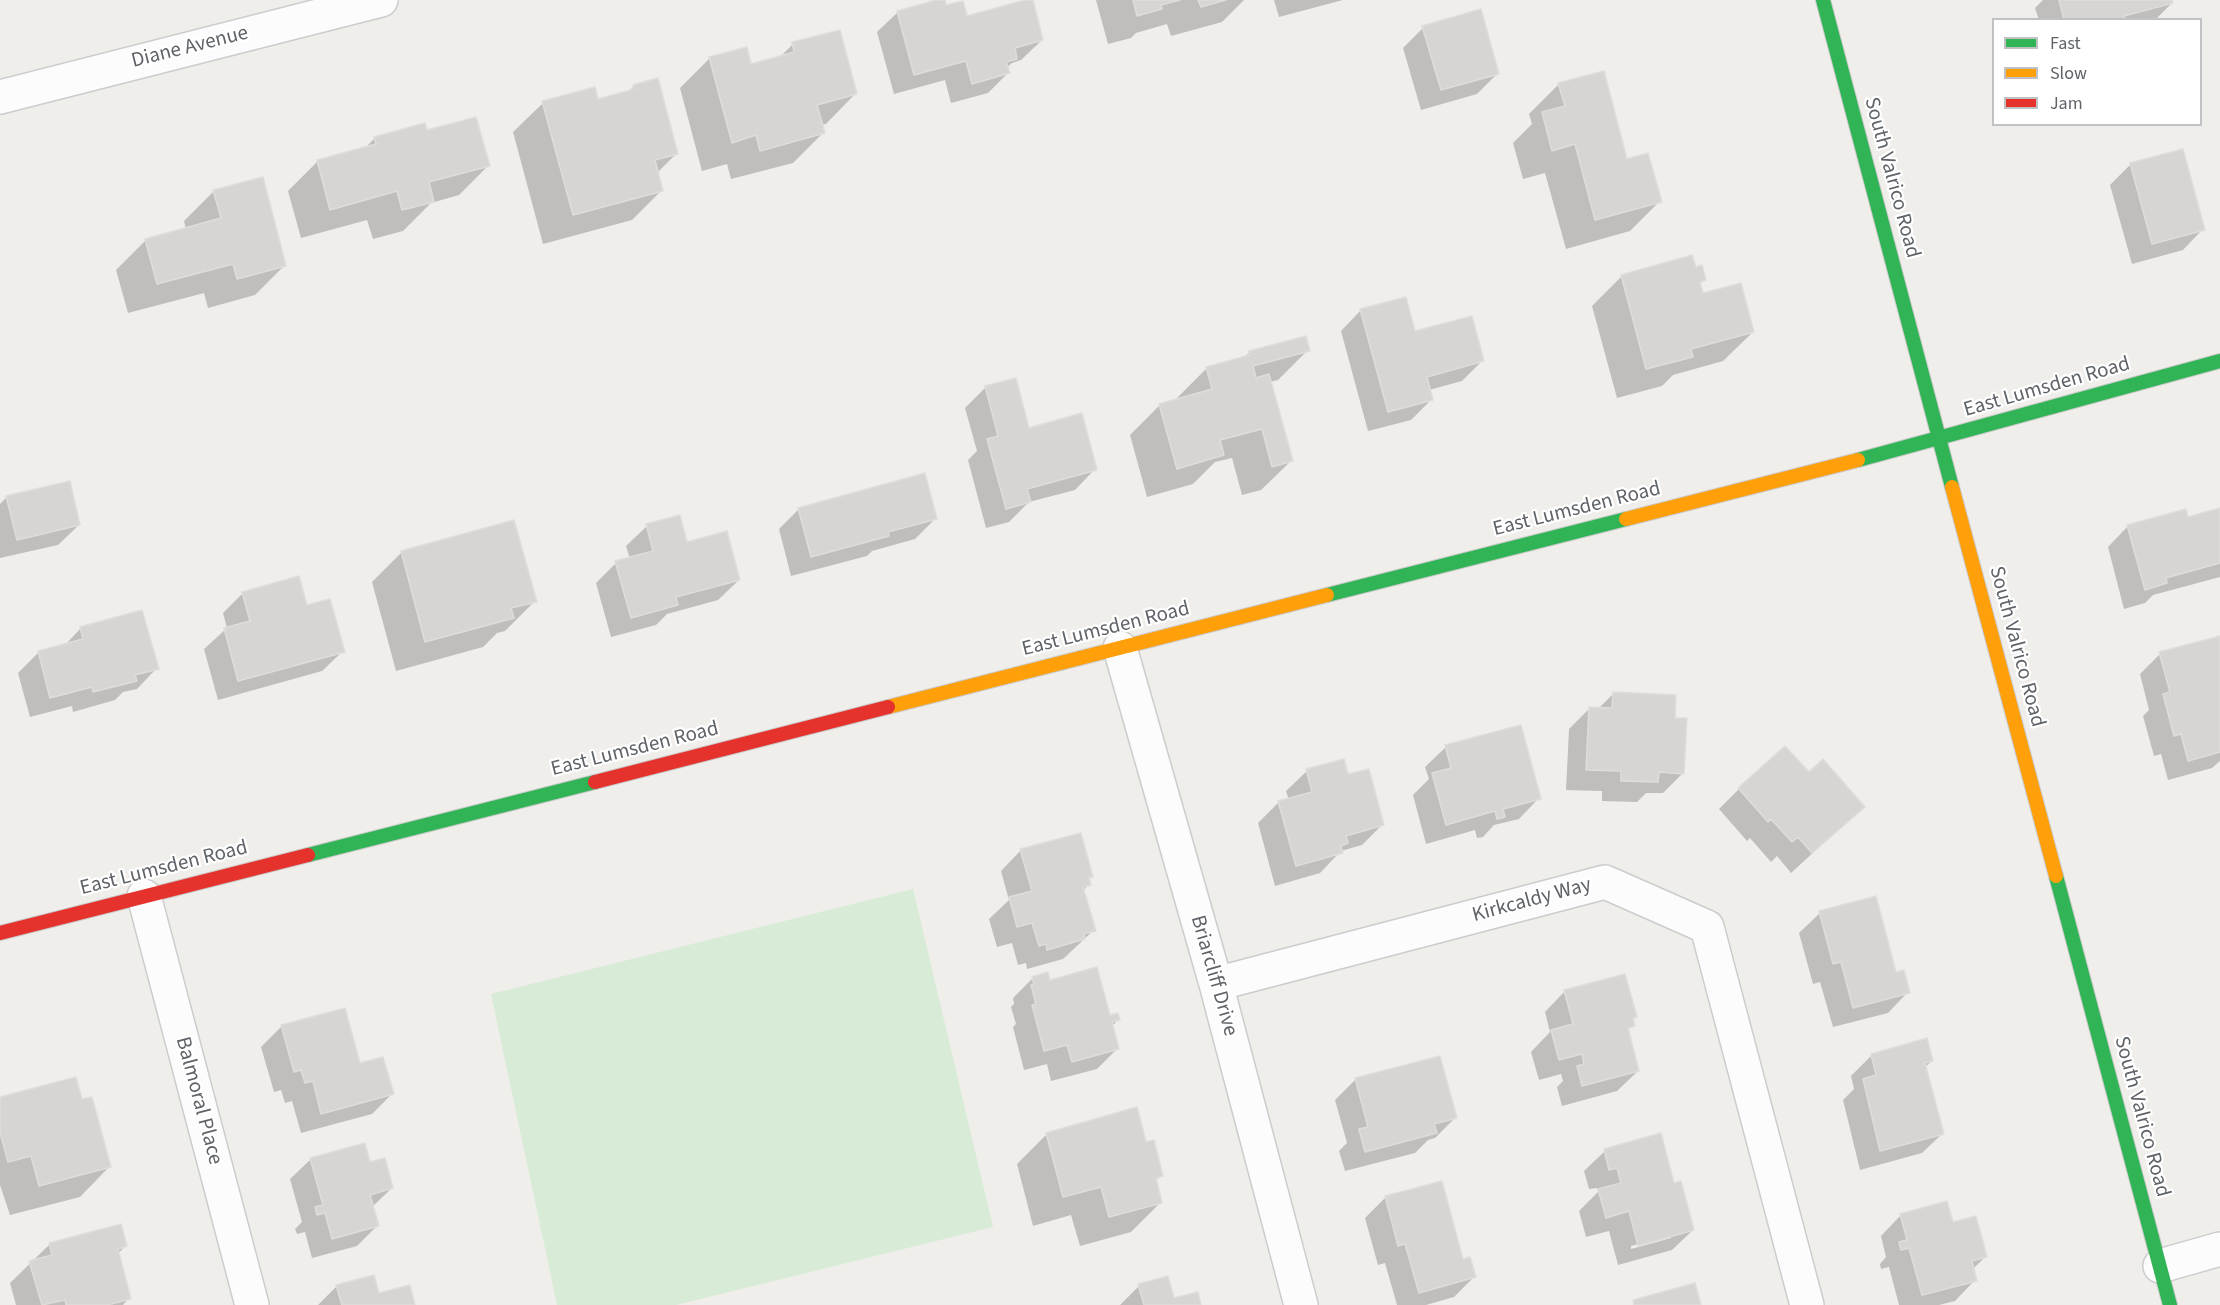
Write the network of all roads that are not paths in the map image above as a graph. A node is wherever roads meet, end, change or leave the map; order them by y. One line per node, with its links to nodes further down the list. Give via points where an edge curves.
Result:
1 (381, 0): 3 (street, Diane Avenue)
2 (1823, 0): 5 (street, South Valrico Road)
3 (0, 97)
4 (2220, 361): 5 (street, East Lumsden Road)
5 (1938, 440): 6 (street, East Lumsden Road); 11 (street, South Valrico Road)
6 (1120, 648): 7 (street, East Lumsden Road); 9 (street, Briarcliff Drive)
7 (144, 896): 8 (street, East Lumsden Road); 12 (street, Balmoral Place)
8 (0, 933)
9 (1216, 984): 13 (street, Briarcliff Drive); 14 (street, Kirkcaldy Way, via 1605,882 1707,927)
10 (2220, 1249): 11 (street)
11 (2160, 1266): 15 (street, South Valrico Road)
12 (252, 1305)
13 (1301, 1305)
14 (1807, 1305)
15 (2170, 1305)

